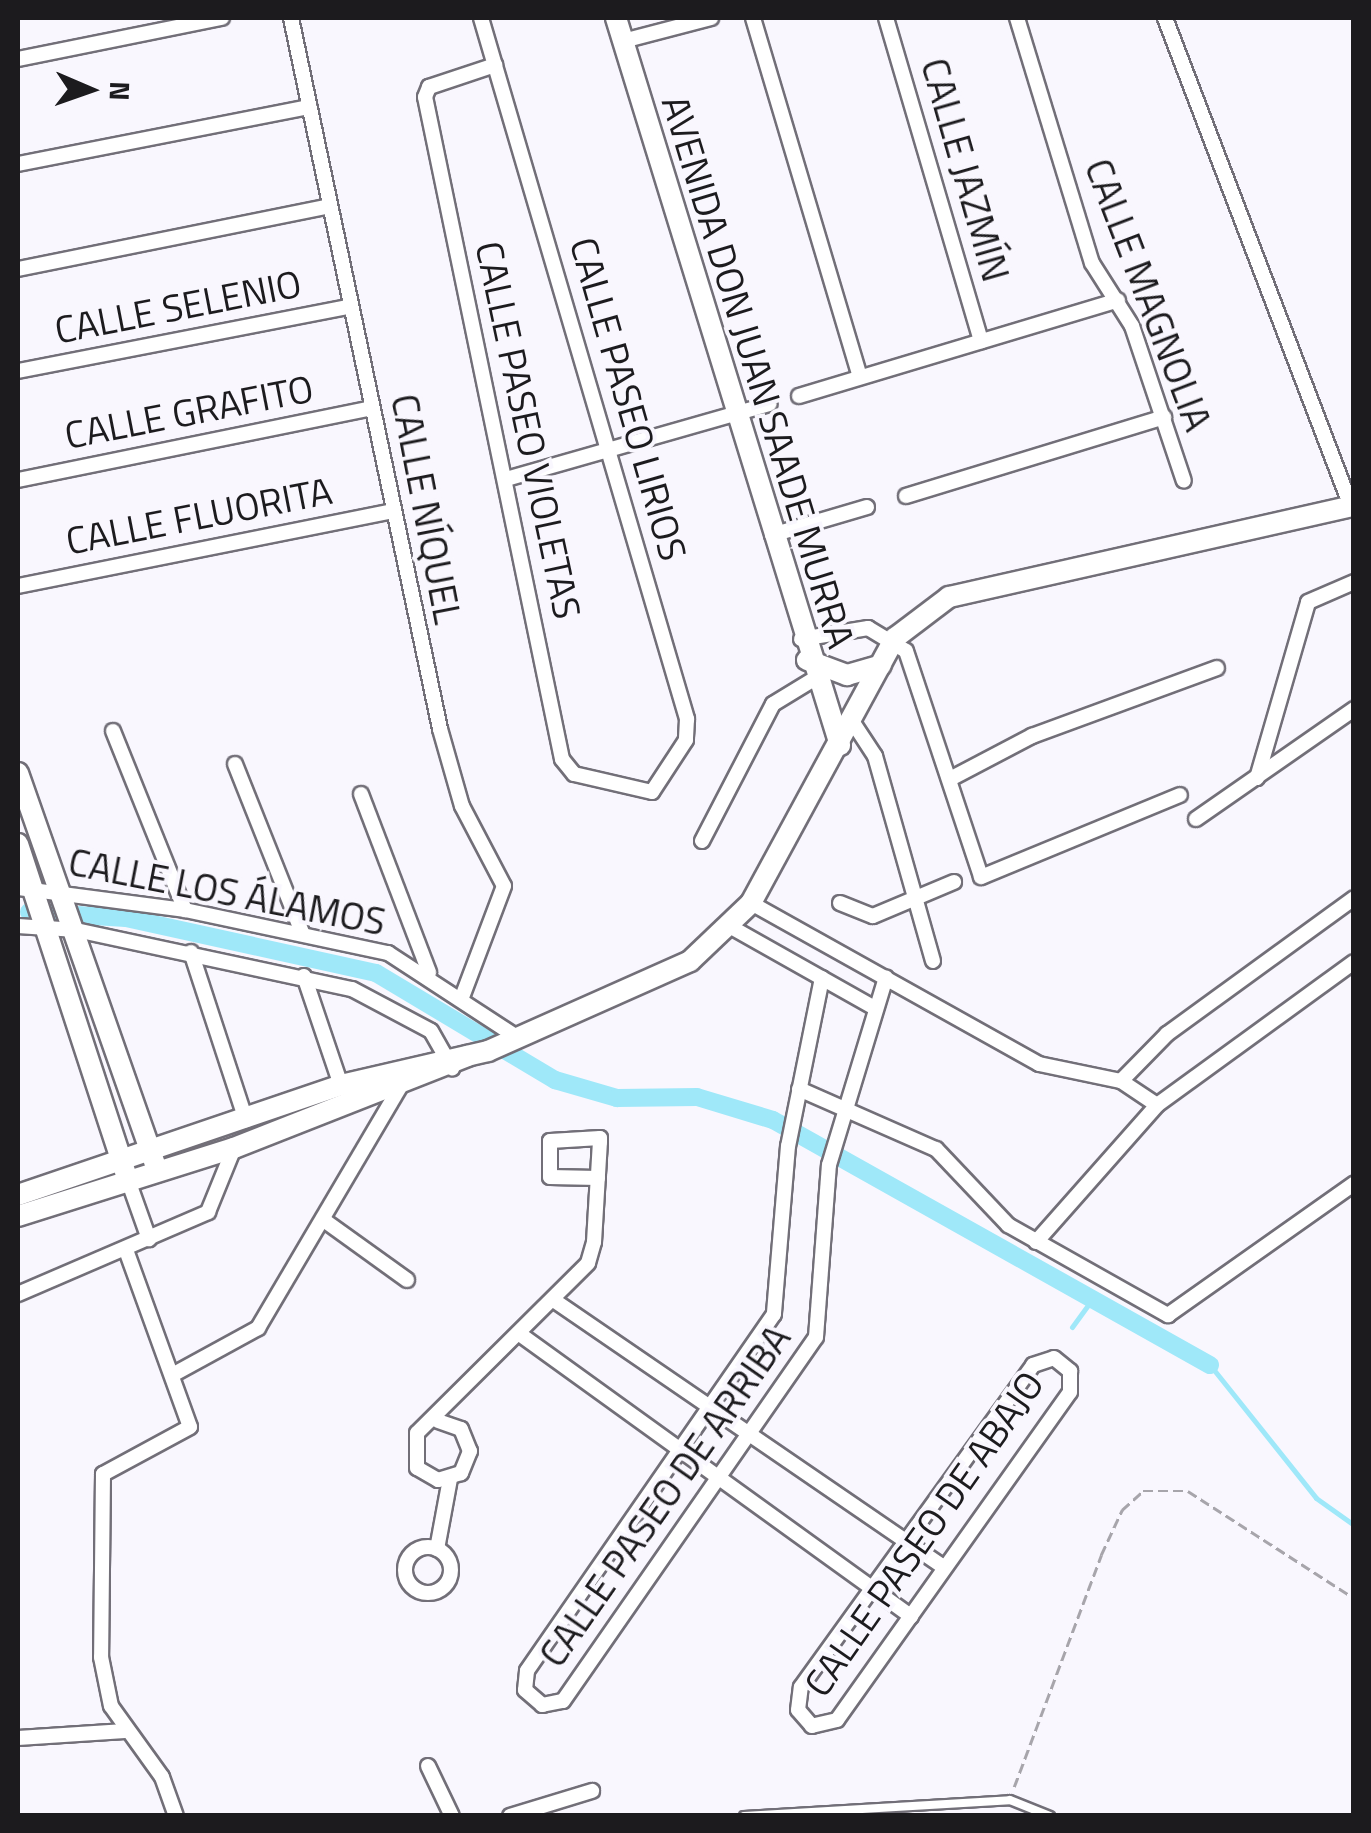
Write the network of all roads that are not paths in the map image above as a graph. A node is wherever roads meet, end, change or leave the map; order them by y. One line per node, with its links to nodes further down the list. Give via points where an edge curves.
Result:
1 (222, 18): 11 (street)
2 (291, 18): 13 (street, CALLE NÍQUEL)
3 (481, 18): 12 (street, CALLE PASEO LIRIOS)
4 (616, 18): 10 (street, AVENIDA DON JUAN SAADE MURRA)
5 (711, 18): 10 (street)
6 (753, 18): 21 (street)
7 (886, 18): 19 (street, CALLE JAZMÍN)
8 (1017, 18): 17 (street, CALLE MAGNOLIA, via 1092,263)
9 (1166, 18): 32 (street)
10 (623, 41): 25 (street, AVENIDA DON JUAN SAADE MURRA)
11 (18, 60)
12 (495, 65): 27 (street, CALLE PASEO LIRIOS); 28 (street, CALLE PASEO VIOLETAS, via 429,87 425,97)
13 (309, 108): 14 (street); 15 (street, CALLE NÍQUEL)
14 (18, 164)
15 (330, 206): 16 (street); 18 (street, CALLE NÍQUEL)
16 (18, 269)
17 (1118, 300): 19 (street); 26 (street, CALLE MAGNOLIA)
18 (351, 306): 20 (street, CALLE SELENIO); 24 (street, CALLE NÍQUEL)
19 (981, 341): 21 (street)
20 (18, 371)
21 (860, 376): 22 (street)
22 (799, 396)
23 (770, 404): 25 (street)
24 (372, 408): 29 (street, CALLE GRAFITO); 34 (street, CALLE NÍQUEL)
25 (734, 415): 27 (street); 35 (street, AVENIDA DON JUAN SAADE MURRA)
26 (1164, 418): 30 (street, CALLE MAGNOLIA); 31 (street)
27 (610, 451): 28 (street); 51 (street, CALLE PASEO LIRIOS, via 688,726)
28 (506, 479): 51 (street, CALLE PASEO VIOLETAS, via 562,758 574,774)
29 (18, 480)
30 (1184, 481)
31 (906, 496)
32 (1352, 506): 38 (street, via 987,584 927,610)
33 (866, 507): 35 (street)
34 (393, 511): 37 (street, CALLE FLUORITA); 75 (street, CALLE NÍQUEL, via 453,781 504,886)
35 (772, 535): 39 (street, AVENIDA DON JUAN SAADE MURRA)
36 (1354, 582): 49 (street, via 1308,602)
37 (18, 586)
38 (895, 638): 39 (street, via 868,628); 40 (street); 50 (street)
39 (807, 659): 40 (street, via 847,675); 45 (street, AVENIDA DON JUAN SAADE MURRA); 55 (street, via 774,704)
40 (881, 665): 43 (street)
41 (1216, 668): 50 (street, via 1032,736)
42 (1354, 709): 49 (street)
43 (852, 721): 45 (street); 46 (street)
44 (114, 731): 63 (street)
45 (840, 744): 46 (street); 60 (street)
46 (872, 750): 59 (street)
47 (235, 764): 67 (street)
48 (18, 773): 64 (street)
49 (1257, 778): 54 (street)
50 (950, 779): 53 (street, via 981,877)
51 (652, 792)
52 (361, 794): 71 (street)
53 (1180, 795)
54 (1196, 819)
55 (702, 841)
56 (18, 844): 62 (street)
57 (954, 882): 59 (street)
58 (1354, 898): 79 (street, via 1167,1034)
59 (912, 899): 61 (street, via 874,916); 69 (street)
60 (751, 903): 66 (street); 73 (street)
61 (840, 903)
62 (37, 907): 64 (street, CALLE LOS ÁLAMOS); 64 (street, CALLE LOS ÁLAMOS); 65 (street, CALLE LOS ÁLAMOS); 88 (street)
63 (185, 910): 64 (street, CALLE LOS ÁLAMOS); 67 (street, CALLE LOS ÁLAMOS)
64 (69, 911): 68 (street, CALLE LOS ÁLAMOS); 87 (street)
65 (18, 926)
66 (731, 927): 74 (street); 77 (street, via 658,978)
67 (302, 932): 71 (street, CALLE LOS ÁLAMOS)
68 (191, 952): 72 (street, CALLE LOS ÁLAMOS); 85 (street)
69 (933, 961)
70 (1354, 962): 83 (street)
71 (429, 972): 75 (street, CALLE LOS ÁLAMOS)
72 (304, 976): 78 (street, CALLE LOS ÁLAMOS, via 419,1022); 80 (street)
73 (886, 977): 76 (street, CALLE PASEO DE ARRIBA); 79 (street, via 1039,1064)
74 (822, 978): 76 (street); 82 (street, CALLE PASEO DE ARRIBA)
75 (462, 998): 77 (street, CALLE LOS ÁLAMOS)
76 (875, 1008): 84 (street, CALLE PASEO DE ARRIBA)
77 (515, 1041): 78 (street)
78 (464, 1057): 80 (street); 81 (street)
79 (1121, 1081): 83 (street)
80 (341, 1084): 85 (street)
81 (400, 1087): 86 (street); 93 (street)
82 (799, 1089): 84 (street); 102 (street, CALLE PASEO DE ARRIBA, via 774,1314)
83 (1156, 1105): 95 (street)
84 (844, 1110): 95 (street, via 936,1149); 104 (street, CALLE PASEO DE ARRIBA, via 829,1164 822,1320)
85 (246, 1120): 87 (street)
86 (234, 1148): 87 (street); 94 (street, via 216,1204)
87 (155, 1164): 88 (street)
88 (124, 1171): 91 (street); 92 (street); 94 (street)
89 (598, 1178): 89 (street, via 598,1137 554,1137 546,1158 550,1177); 99 (street, via 592,1253)
90 (1354, 1184): 95 (street, via 1168,1316)
91 (19, 1189)
92 (18, 1216)
93 (325, 1221): 97 (street); 101 (street, via 251,1338)
94 (149, 1238): 96 (street)
95 (1036, 1242)
96 (126, 1250): 98 (street); 101 (street)
97 (407, 1280)
98 (18, 1294)
99 (555, 1301): 100 (street); 102 (street)
100 (521, 1335): 103 (street); 105 (street)
101 (174, 1374): 113 (street, via 189,1432 103,1474 101,1657)
102 (709, 1406): 104 (street); 105 (street, CALLE PASEO DE ARRIBA)
103 (438, 1421): 107 (street, via 468,1439 468,1463); 107 (street, via 417,1433 412,1457 426,1476)
104 (746, 1434): 106 (street, CALLE PASEO DE ARRIBA); 108 (street)
105 (676, 1452): 106 (street); 106 (street, CALLE PASEO DE ARRIBA, via 527,1671 532,1700 564,1701)
106 (716, 1478): 111 (street)
107 (450, 1479): 109 (street)
108 (904, 1542): 110 (street); 110 (street, CALLE PASEO DE ABAJO, via 1033,1364 1064,1363 1070,1392); 111 (street, CALLE PASEO DE ABAJO)
109 (437, 1548)
110 (943, 1568): 112 (street, CALLE PASEO DE ABAJO)
111 (874, 1590): 112 (street); 112 (street, CALLE PASEO DE ABAJO, via 801,1688 802,1720 837,1720)
112 (911, 1616)
113 (125, 1731): 114 (street); 117 (street, via 162,1777)
114 (18, 1738)
115 (428, 1766): 118 (street)
116 (592, 1791): 119 (street)
117 (176, 1816)
118 (452, 1816)
119 (510, 1816)
120 (744, 1816): 121 (lane, via 1010,1800)
121 (1050, 1816)

